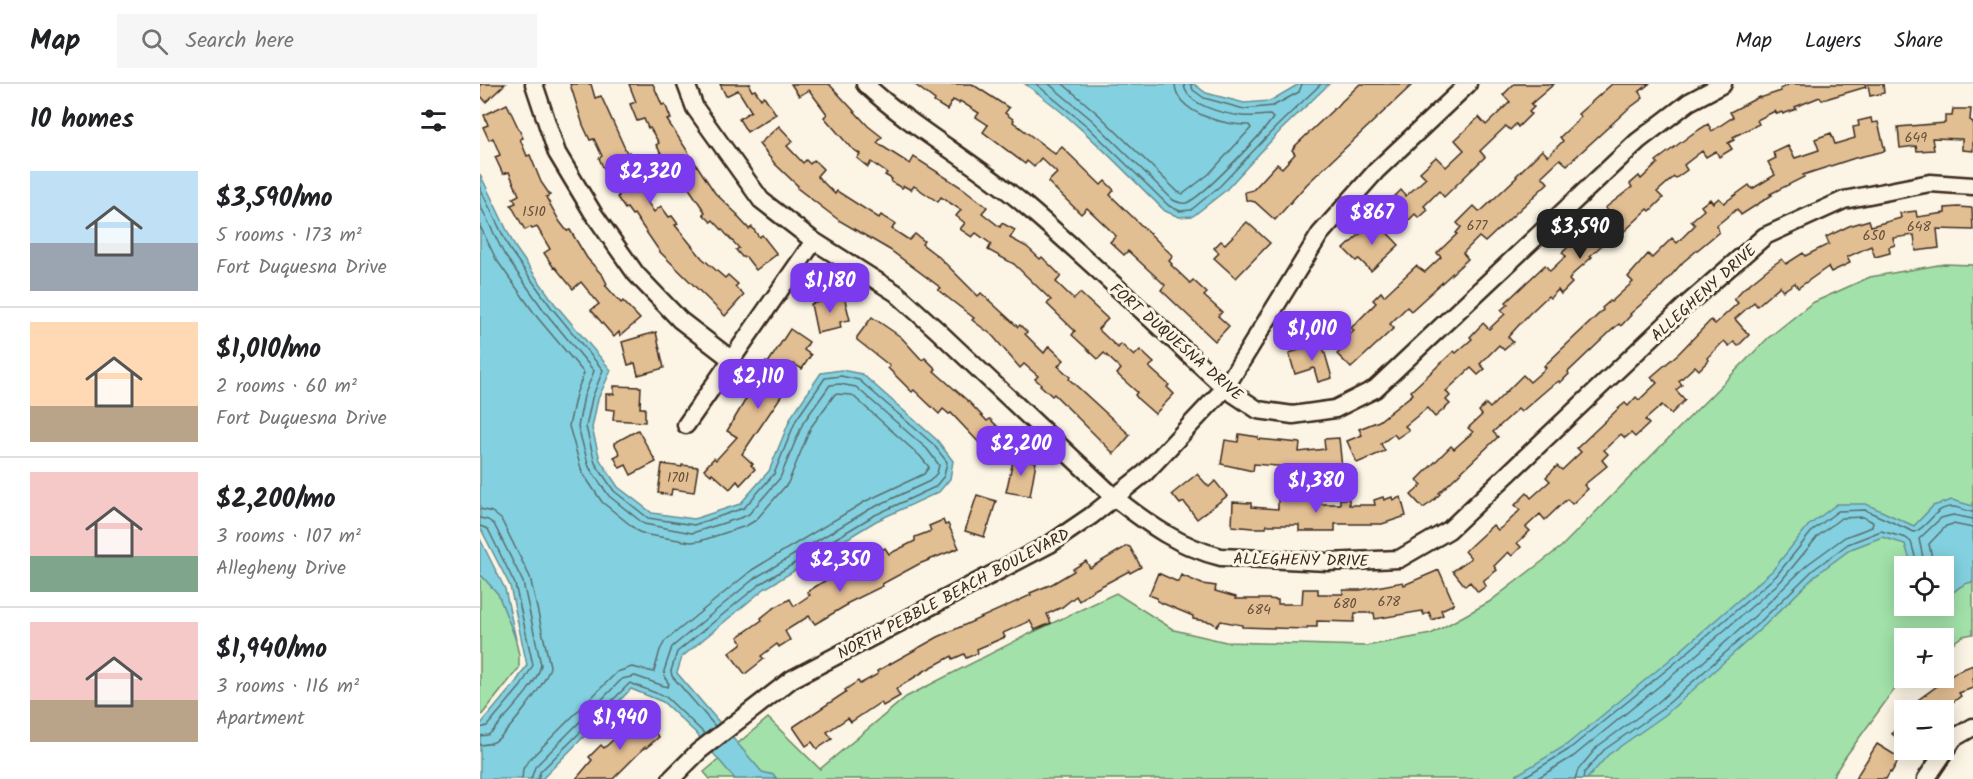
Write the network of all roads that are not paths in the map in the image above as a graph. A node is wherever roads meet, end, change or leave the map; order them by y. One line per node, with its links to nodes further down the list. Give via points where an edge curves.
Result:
1 (534, 84): 8 (street, via 557,153 636,274 681,320)
2 (686, 84): 7 (street, ALLEGHENY DRIVE, via 695,108 761,200)
3 (865, 84): 9 (street, FORT DUQUESNA DRIVE, via 891,108 1025,205)
4 (1468, 84): 9 (street, NORTH PEBBLE BEACH BOULEVARD, via 1377,170 1320,234)
5 (1723, 84): 9 (street, FORT DUQUESNA DRIVE, via 1689,102 1638,141 1375,389 1335,409 1293,415 1258,410)
6 (1973, 186): 11 (street, ALLEGHENY DRIVE, via 1930,183 1844,200 1765,236 1684,307 1449,530 1399,559 1328,562 1221,557 1175,540)
7 (814, 241): 8 (street); 11 (street, ALLEGHENY DRIVE, via 896,293)
8 (732, 360): 10 (street)
9 (1225, 388): 11 (street, NORTH PEBBLE BEACH BOULEVARD, via 1145,473)
10 (686, 425)
11 (1115, 498): 13 (street, NORTH PEBBLE BEACH BOULEVARD, via 1050,544 792,679 699,751)
12 (1973, 727): 14 (street, via 1954,738)
13 (682, 775)
14 (1926, 779)

